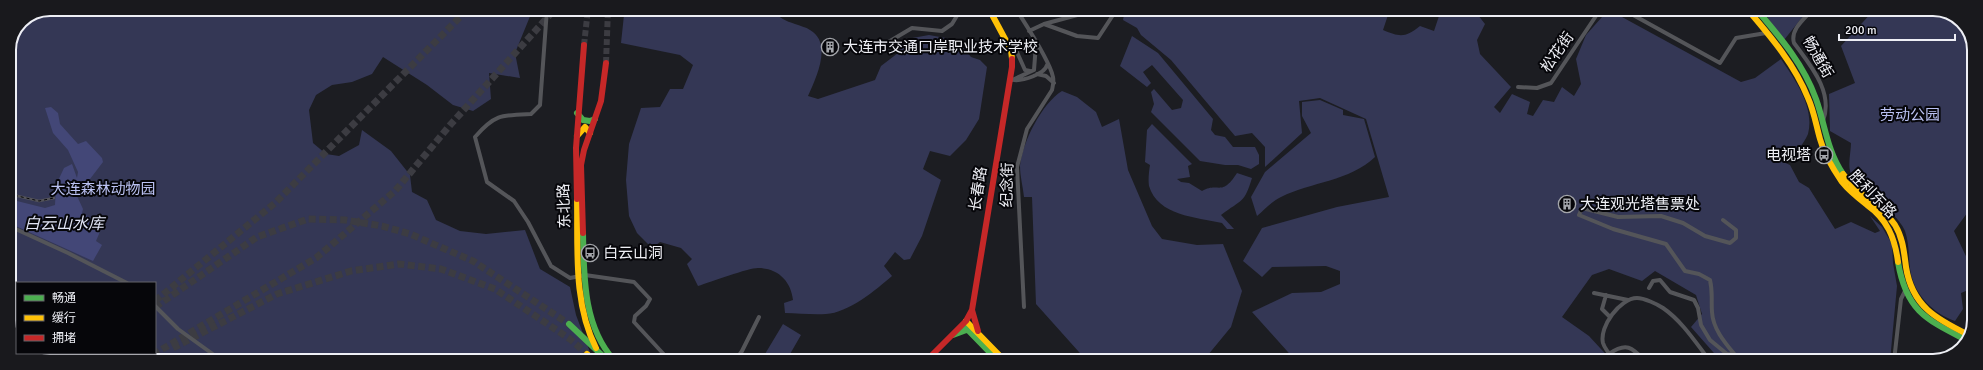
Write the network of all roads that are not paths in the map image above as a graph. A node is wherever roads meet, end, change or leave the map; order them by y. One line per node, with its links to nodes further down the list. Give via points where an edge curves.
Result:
1 (546, 16): 33 (street, via 540,105 531,114 506,115 489,122 475,137 487,182 514,201 551,266 570,278)
2 (957, 16): 16 (street, via 952,24 942,31 912,28)
3 (993, 16): 15 (main road, 长春路)
4 (1020, 16): 13 (street)
5 (1074, 16): 12 (street)
6 (1113, 16): 12 (street, via 1098,38 1077,36)
7 (1596, 16): 25 (street, 松花街, via 1551,83 1537,88)
8 (1635, 16): 14 (street, via 1720,63 1736,38)
9 (1753, 16): 14 (main road, 胜利东路)
10 (1761, 16): 28 (main road, via 1807,78)
11 (1807, 16): 28 (street, 畅通街, via 1792,37 1817,76 1826,99 1826,112)
12 (1044, 24): 13 (street)
13 (1029, 31): 17 (street)
14 (1766, 33): 36 (main road, 胜利东路, via 1798,77 1809,99 1821,141 1840,180 1854,196 1874,210 1886,223 1896,244)
15 (1007, 42): 21 (street, via 1016,50 1025,70); 23 (main road, 长春路, via 1013,56)
16 (885, 44)
17 (1036, 44): 20 (street); 21 (street, via 1035,67)
18 (584, 45): 26 (main road, 东北路)
19 (606, 63): 27 (main road, 东北路, via 601,101)
20 (1048, 64): 22 (street); 24 (street)
21 (1030, 72): 23 (street)
22 (1036, 74): 23 (street); 24 (street, via 1046,76)
23 (1012, 80): 42 (main road, 长春路)
24 (1054, 84): 41 (street, 纪念街, via 1027,129 1016,167)
25 (1518, 87)
26 (577, 113): 27 (main road, via 583,120); 30 (main road, 东北路)
27 (595, 119): 29 (main road, 东北路)
28 (1822, 121): 51 (main road, via 1839,168 1859,193 1885,213 1898,230 1908,280 1920,304 1935,318)
29 (590, 133): 30 (main road, via 585,127); 33 (main road, 东北路, via 581,165)
30 (577, 136): 33 (main road, 东北路, via 576,175)
31 (1723, 220): 65 (street, via 1736,230 1736,238 1730,243 1705,236 1683,223 1661,216 1618,217 1582,208 1579,215 1614,229 1666,244 1685,271 1710,280 1714,323)
32 (16, 229): 34 (street)
33 (582, 276): 54 (main road, 东北路, via 583,310 589,334); 55 (main road, 东北路, via 592,323); 56 (street, via 634,282 650,299 634,316 634,322)
34 (125, 282)
35 (1649, 288): 64 (street, via 1653,281 1660,280 1670,292 1694,300 1701,325 1710,340)
36 (1905, 291): 50 (main road, 胜利东路, via 1927,320); 66 (street, via 1901,300)
37 (1594, 293): 38 (street)
38 (1606, 295): 39 (street); 44 (street, via 1602,309)
39 (1628, 300): 44 (street); 63 (street, via 1637,298 1663,308 1681,325)
40 (156, 307): 52 (street, via 178,329)
41 (1024, 307)
42 (972, 310): 45 (main road, 长春路); 48 (main road)
43 (759, 317): 57 (street)
44 (1610, 317): 61 (street, via 1603,342)
45 (965, 323): 47 (main road); 48 (main road); 49 (main road, 长春路)
46 (569, 324): 53 (main road)
47 (968, 329): 49 (main road); 59 (main road)
48 (978, 331): 60 (main road)
49 (953, 335): 58 (main road, 长春路)
50 (1963, 336)
51 (1964, 336)
52 (213, 354)
53 (600, 354)
54 (602, 354)
55 (609, 354)
56 (664, 354)
57 (740, 354)
58 (933, 354)
59 (991, 354)
60 (999, 354)
61 (1609, 354): 62 (street, via 1621,346 1635,350)
62 (1638, 354)
63 (1704, 354)
64 (1727, 354)
65 (1734, 354)
66 (1895, 354)

